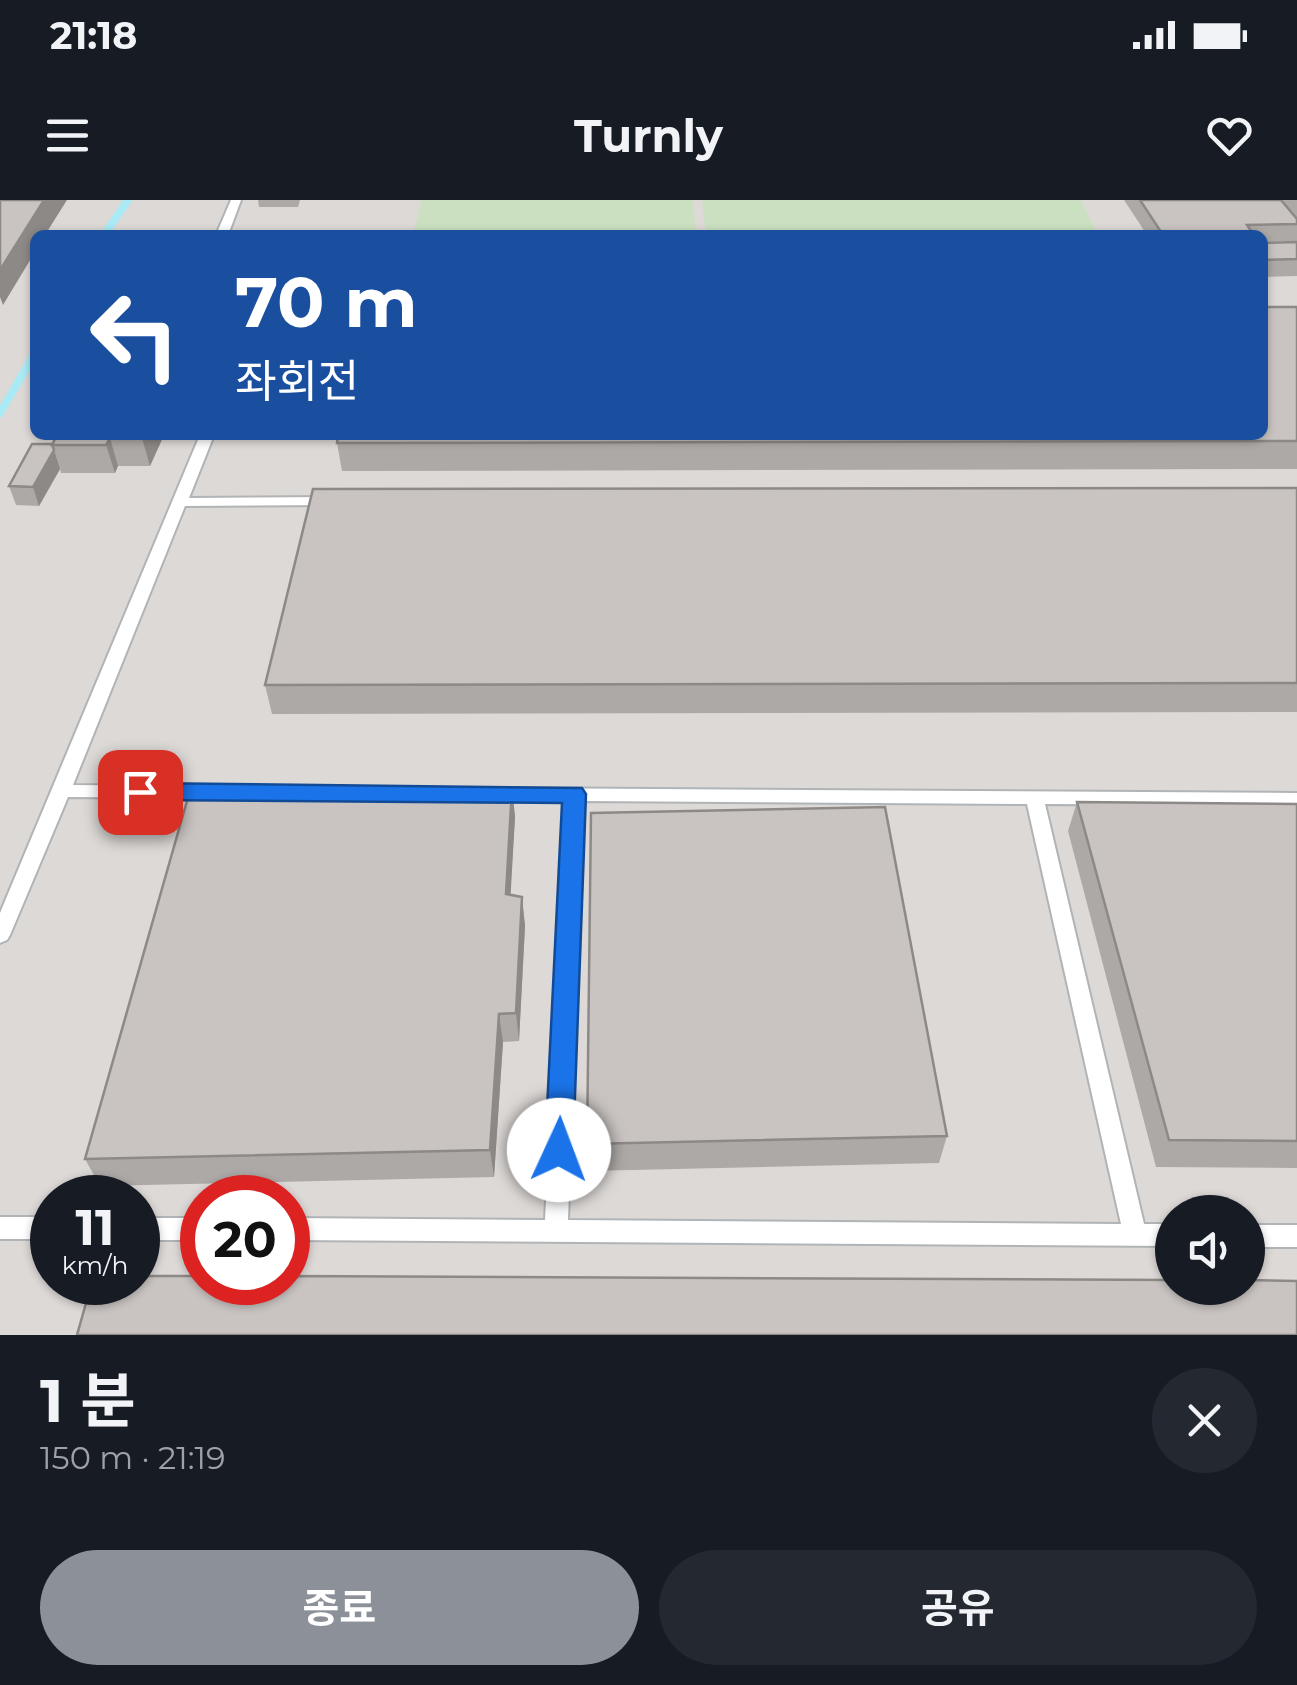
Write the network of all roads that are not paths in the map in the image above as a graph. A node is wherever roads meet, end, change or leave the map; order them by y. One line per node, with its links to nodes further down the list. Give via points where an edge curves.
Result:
1 (236, 200): 2 (lane)
2 (224, 230)
3 (205, 440): 5 (lane)
4 (339, 501): 5 (lane)
5 (180, 502): 6 (lane)
6 (62, 791): 7 (lane); 12 (lane)
7 (338, 793)
8 (476, 794): 9 (lane)
9 (574, 794): 10 (lane); 16 (lane)
10 (1034, 797): 11 (lane); 17 (lane)
11 (1297, 799)
12 (0, 935)
13 (0, 1228): 14 (lane)
14 (30, 1228)
15 (310, 1229): 16 (lane)
16 (556, 1229): 17 (lane)
17 (1134, 1235): 18 (lane)
18 (1155, 1235)
19 (1265, 1236): 20 (lane)
20 (1297, 1236)

